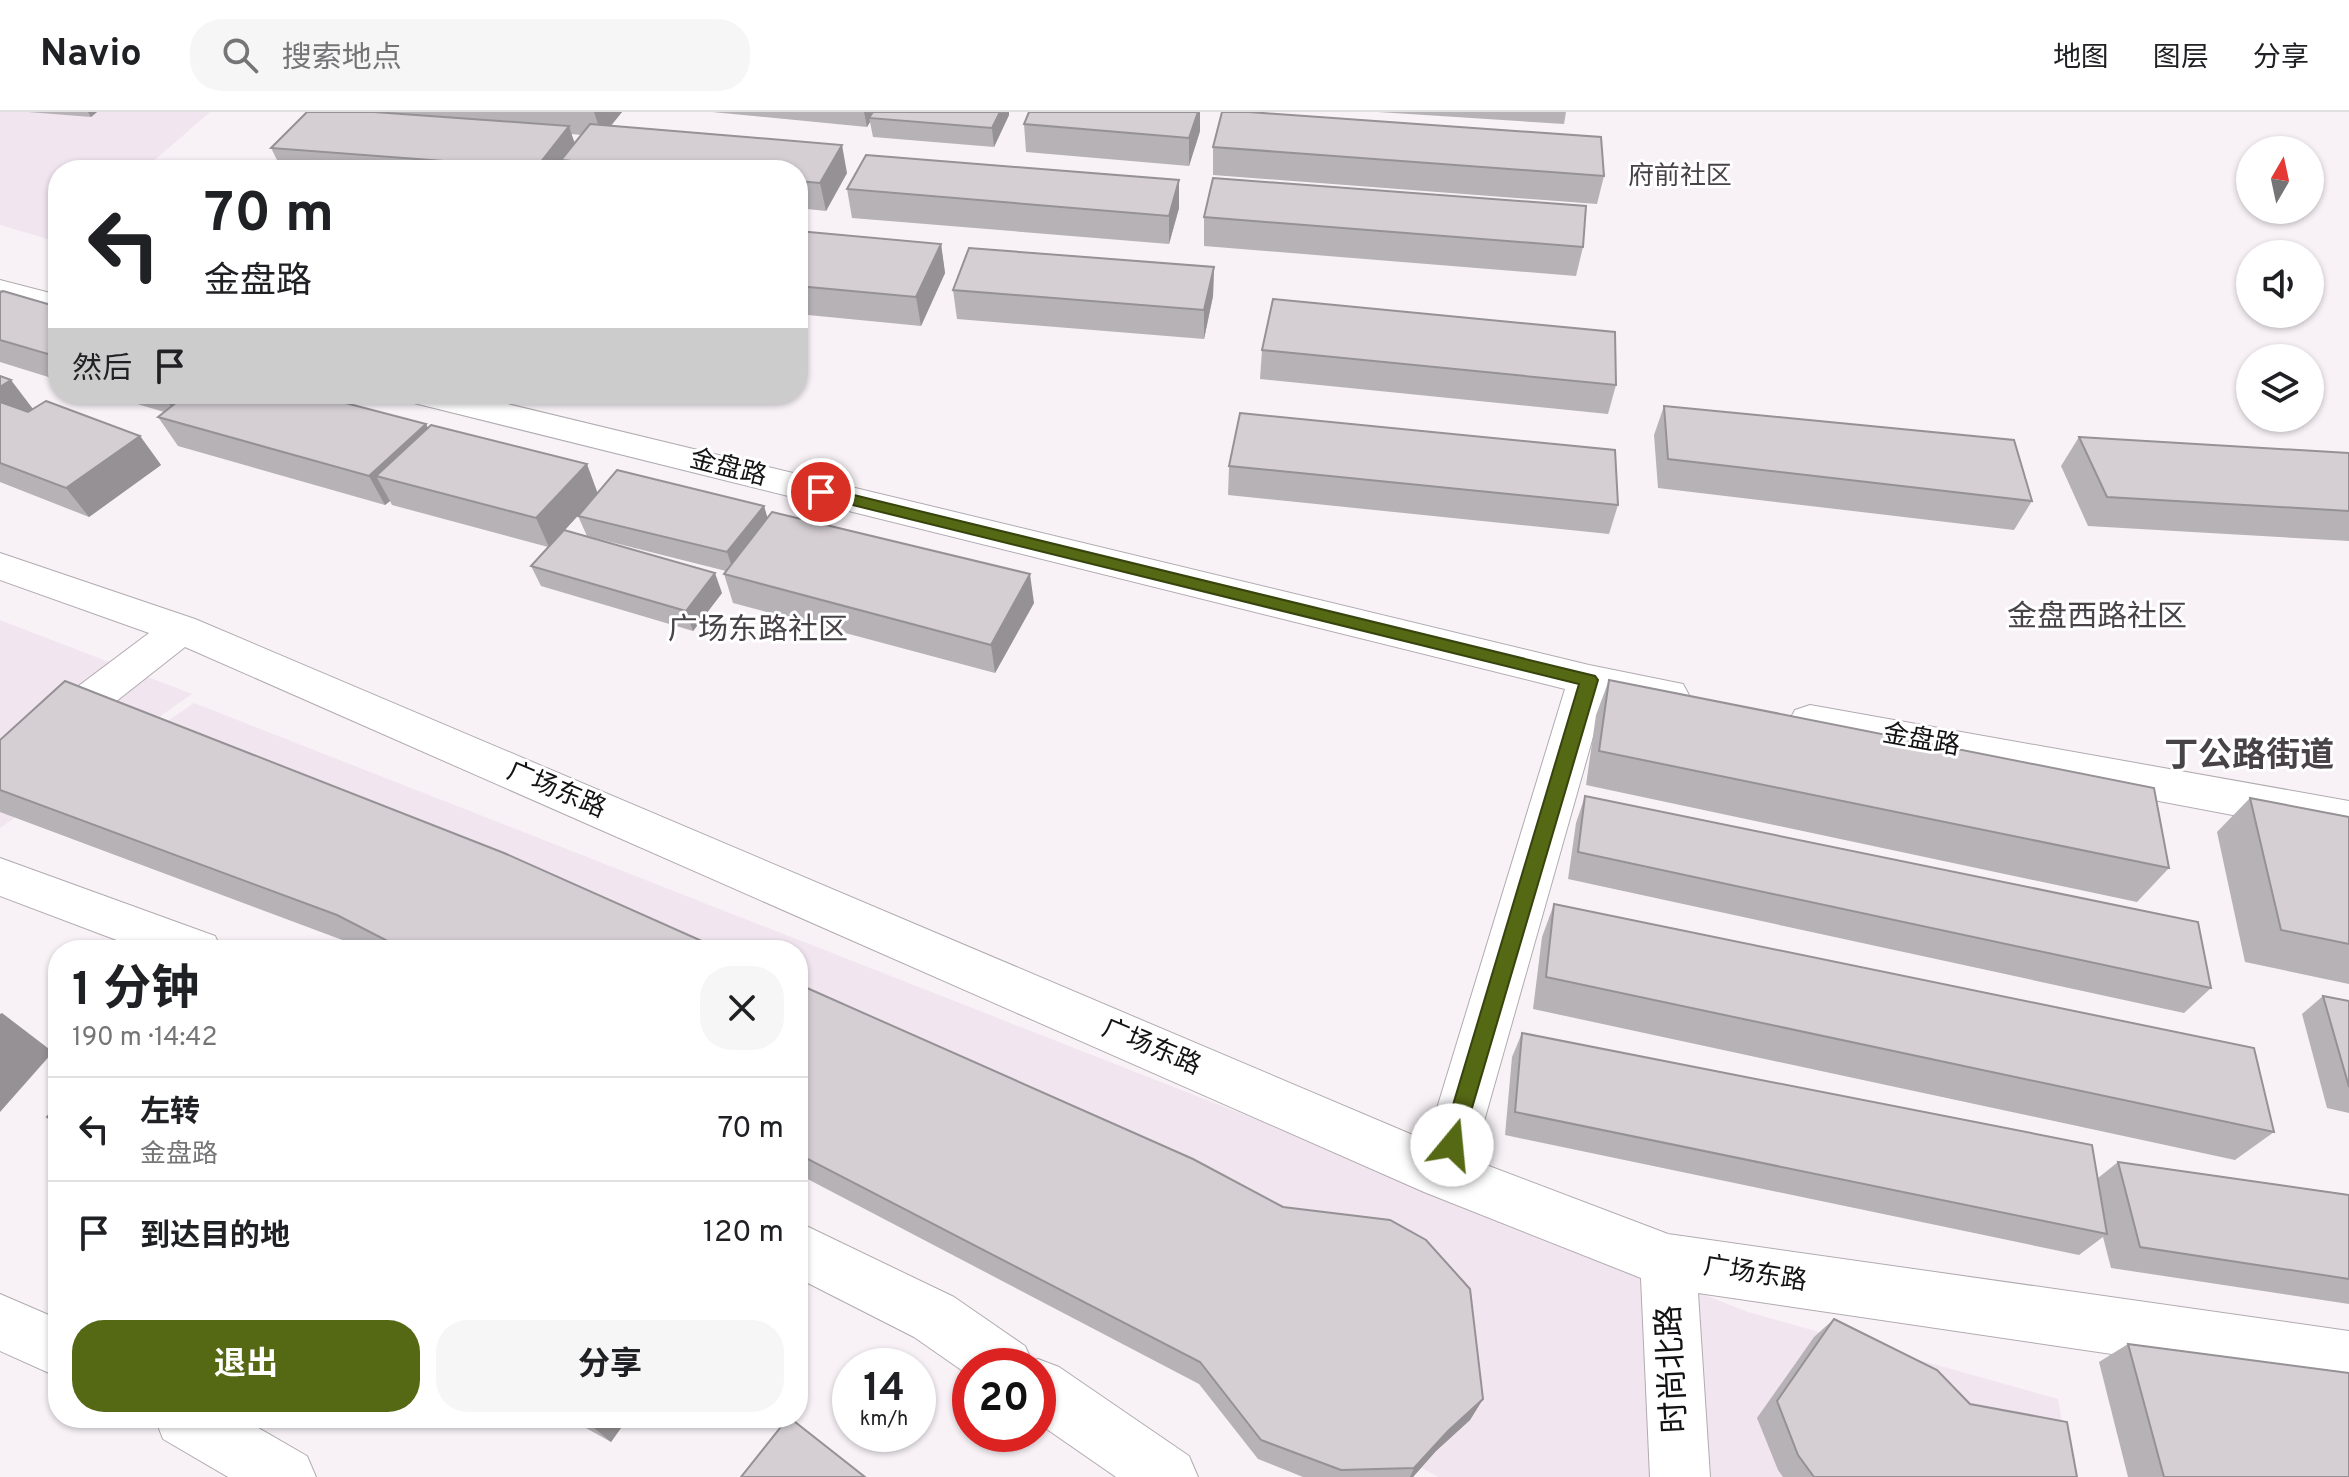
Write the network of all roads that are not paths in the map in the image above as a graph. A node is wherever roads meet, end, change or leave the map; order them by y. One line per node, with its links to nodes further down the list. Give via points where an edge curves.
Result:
1 (0, 290): 2 (street)
2 (48, 302)
3 (463, 404): 6 (street, 金盘路)
4 (0, 566): 5 (street, 广场东路)
5 (181, 629): 9 (street); 13 (street, 广场东路)
6 (1589, 680): 7 (street, 金盘路); 13 (street)
7 (1698, 700)
8 (1775, 714): 10 (street, 金盘路)
9 (0, 769)
10 (2349, 819)
11 (0, 877): 12 (street)
12 (171, 940)
13 (1443, 1174): 15 (street, 广场东路)
14 (808, 1254): 18 (street, via 934,1317)
15 (1668, 1261): 19 (street, 广场东路); 24 (street, 时尚北路)
16 (0, 1322): 17 (street)
17 (48, 1344)
18 (979, 1348)
19 (2349, 1360)
20 (1056, 1400): 23 (street)
21 (201, 1428): 22 (street)
22 (286, 1477)
23 (1168, 1477)
24 (1680, 1477)

